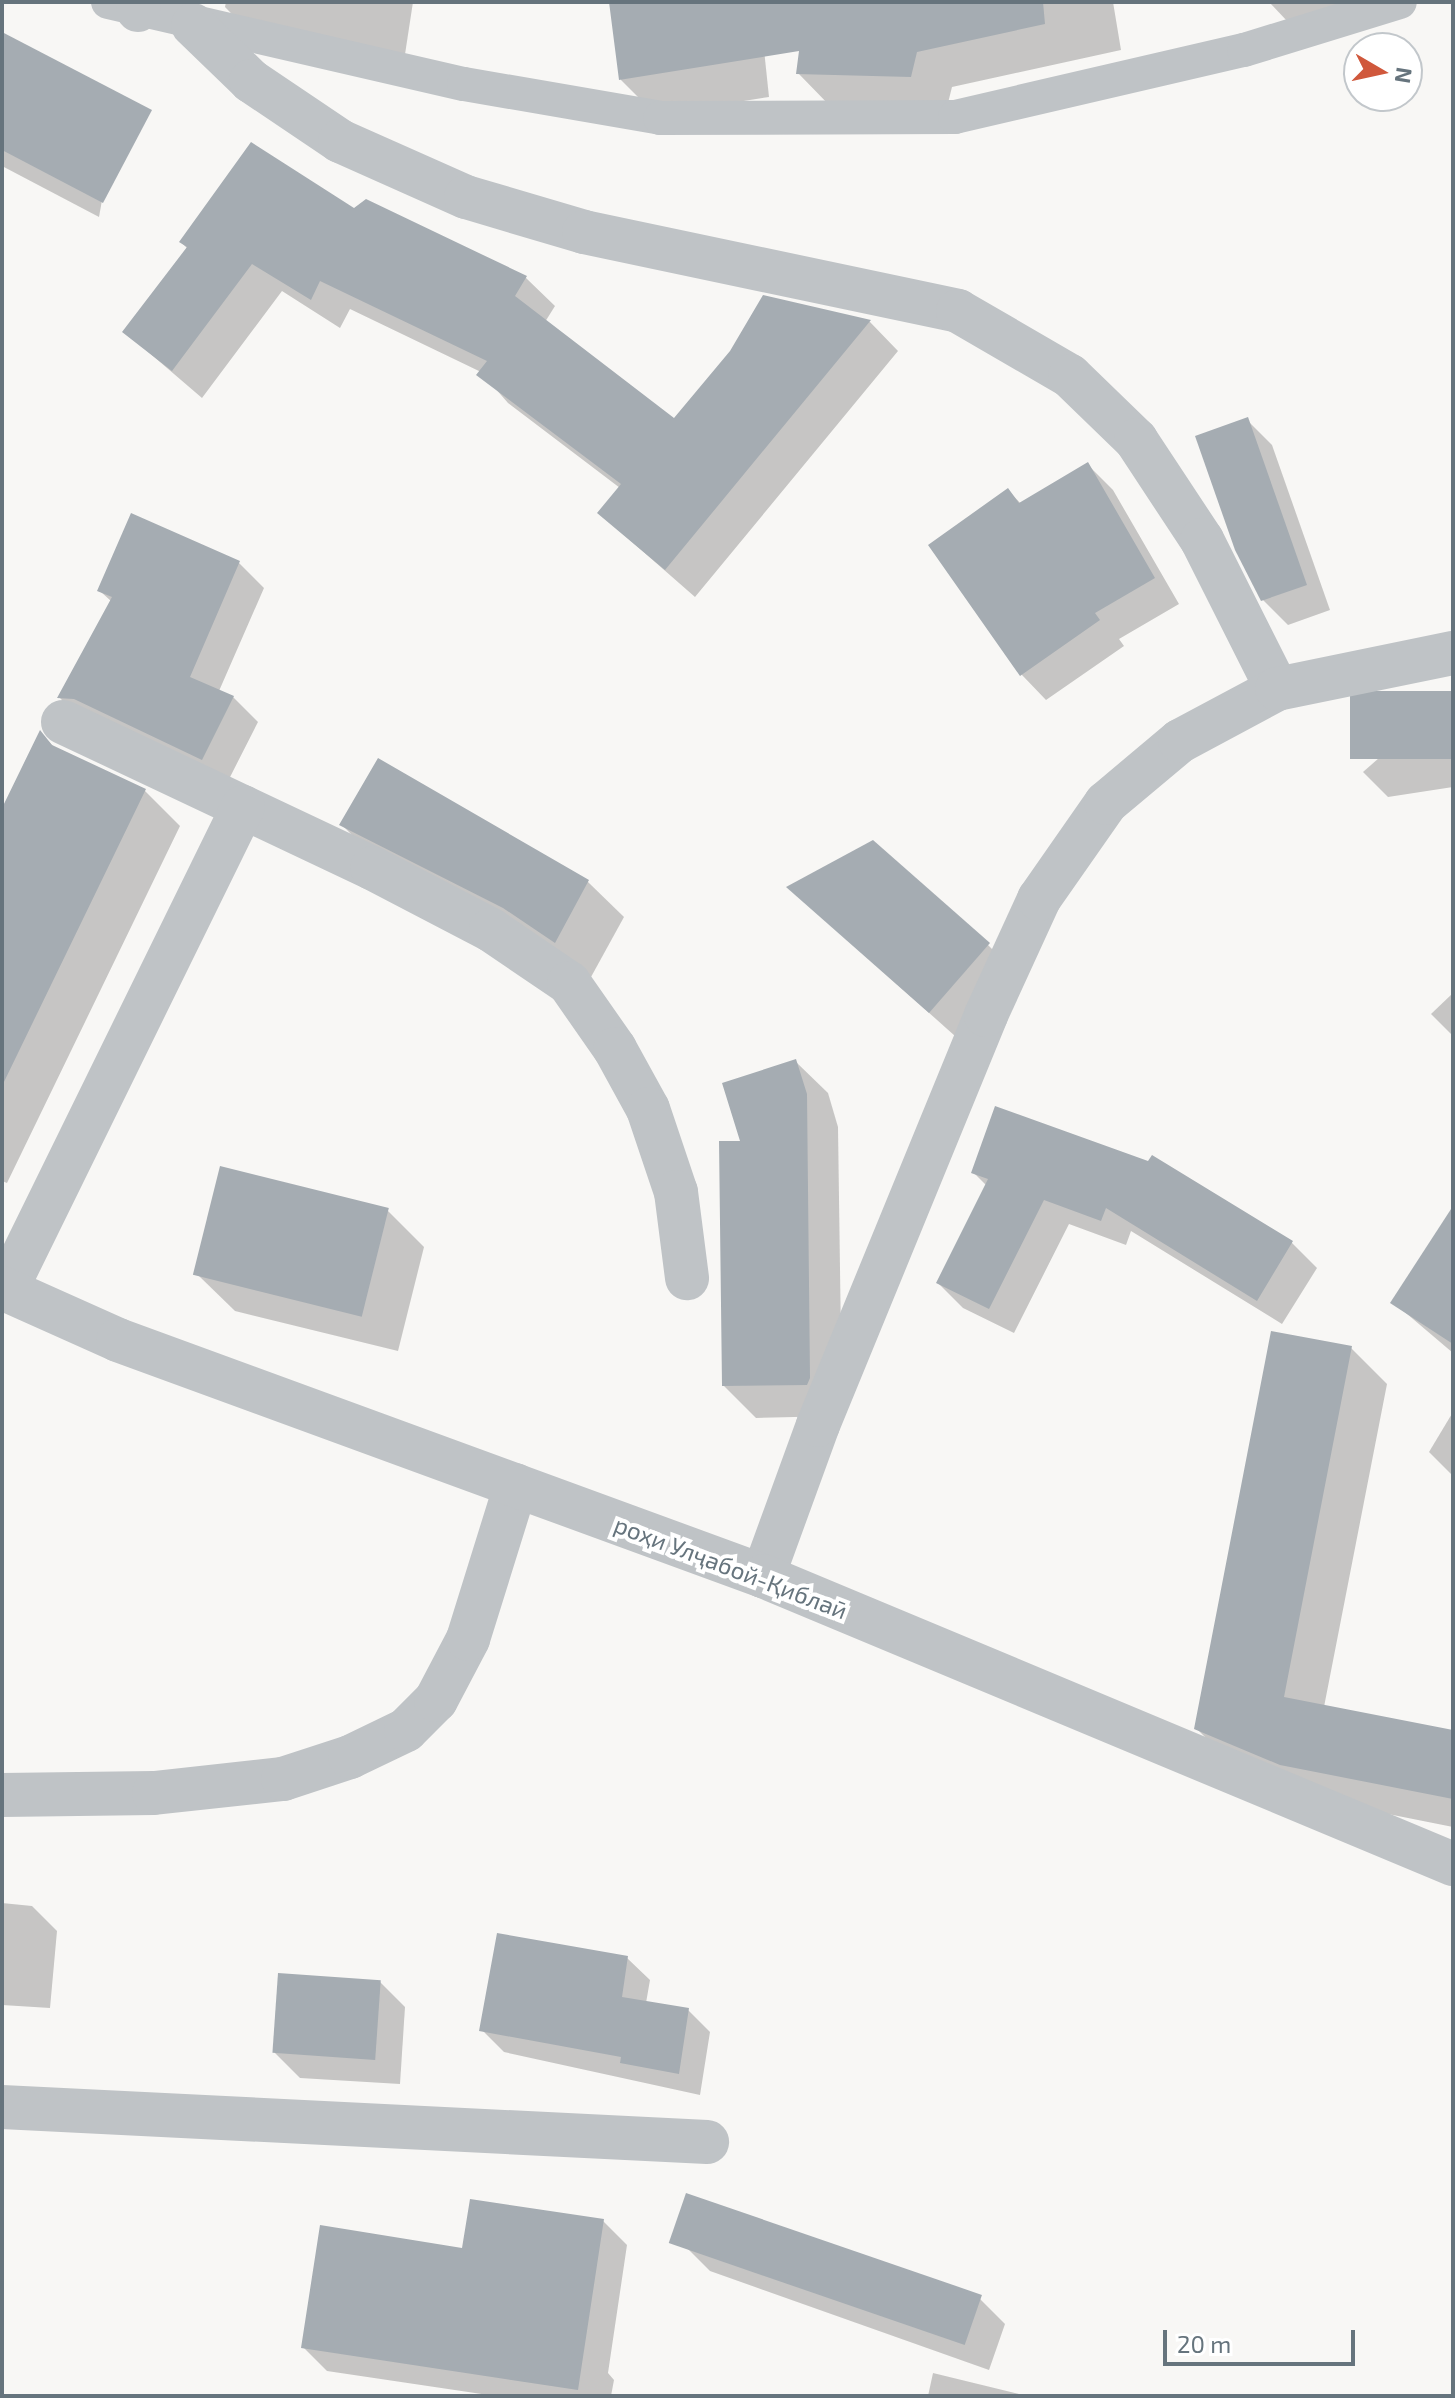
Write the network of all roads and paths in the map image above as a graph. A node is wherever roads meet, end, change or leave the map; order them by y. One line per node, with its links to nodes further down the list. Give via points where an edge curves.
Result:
1 (1400, 2): 3 (lane, via 1244,50 955,117 660,118 464,84)
2 (128, 5): 3 (lane)
3 (193, 25): 5 (street, via 251,81 340,141 466,197 584,232 958,311 1070,376 1136,440 1186,515)
4 (1453, 653): 5 (street)
5 (1277, 689): 11 (street, via 1180,741 1106,803 1039,899 891,1244)
6 (63, 722): 7 (street)
7 (243, 807): 8 (street, via 491,930 569,983 648,1109 676,1192); 9 (street)
8 (687, 1278)
9 (4, 1289): 10 (street, роҳи Улҷабой-Қиблаӣ, via 118,1340)
10 (516, 1485): 11 (street, роҳи Улҷабой-Қиблаӣ); 12 (street, via 468,1639 436,1700 406,1730 350,1757 283,1779 154,1793)
11 (763, 1576): 13 (street, роҳи Улҷабой-Қиблаӣ)
12 (2, 1795)
13 (1453, 1864)
14 (2, 2107): 15 (street)
15 (707, 2142)

